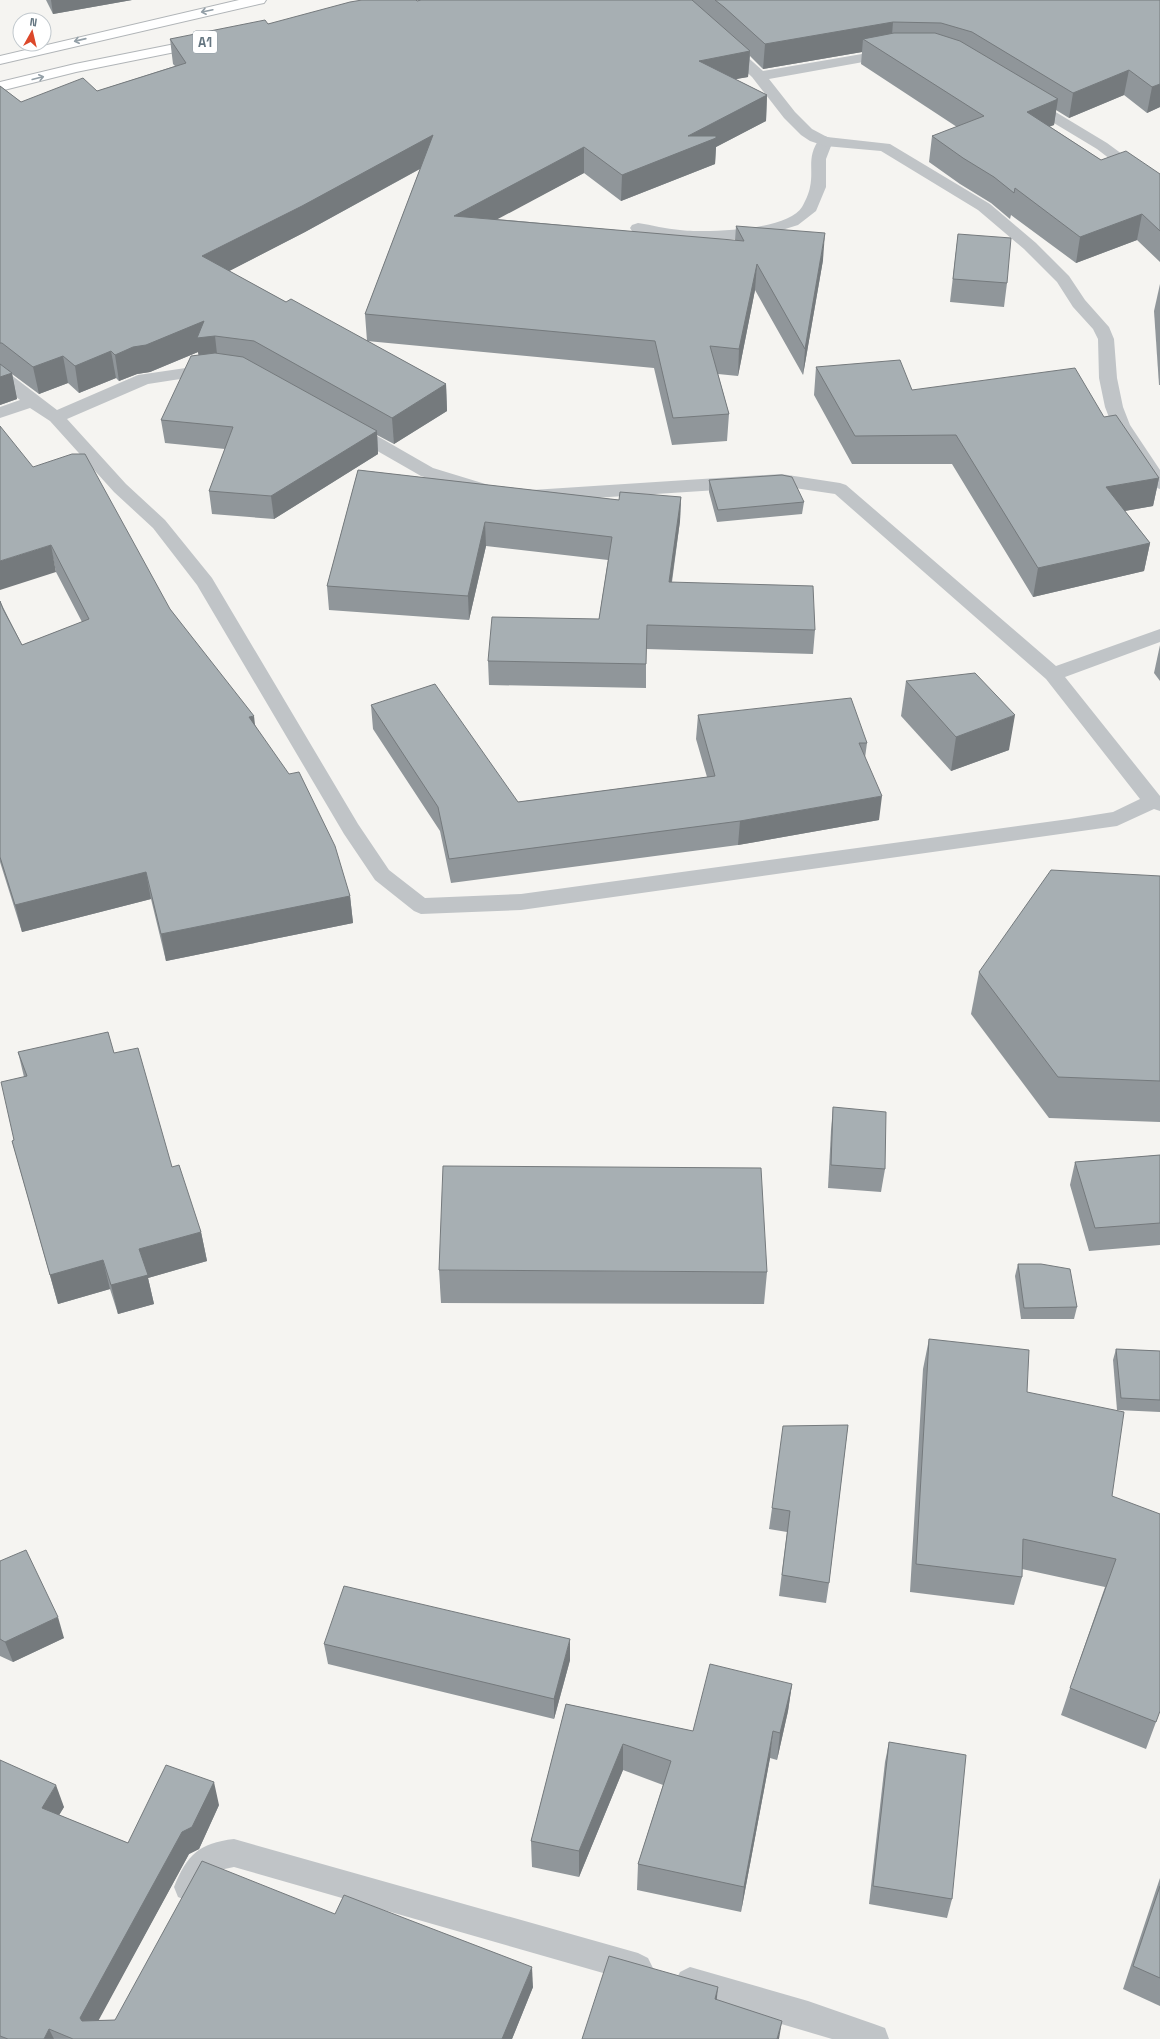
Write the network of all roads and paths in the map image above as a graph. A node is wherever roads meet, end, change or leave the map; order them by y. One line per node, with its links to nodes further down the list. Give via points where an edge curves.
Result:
1 (259, 0): 5 (highway, A1, one-way to 5, via 163,20)
2 (714, 34): 6 (street)
3 (216, 40): 7 (highway, A1, one-way to 3, via 75,68)
4 (905, 52): 6 (street)
5 (0, 60)
6 (760, 76): 9 (street, via 804,132)
7 (0, 87)
8 (1016, 94): 10 (street, via 1102,146)
9 (825, 142): 11 (street, via 818,159 818,187 808,211 792,222 753,234 681,234); 18 (street, via 885,147 984,208 1030,246 1063,279 1079,304 1101,327 1106,339 1108,378 1121,425)
10 (1160, 190)
11 (638, 228)
12 (231, 370): 16 (street, via 195,371 144,379)
13 (0, 375): 14 (street)
14 (32, 401): 15 (street); 16 (street)
15 (0, 413)
16 (56, 417): 21 (street, via 120,488 159,524 205,582 351,829 382,875 421,906 521,902 1097,822 1117,819)
17 (341, 423): 20 (street, via 427,472 480,489 510,493 533,496 781,480 840,489)
18 (1160, 483)
19 (1160, 635): 20 (street)
20 (1053, 674): 21 (street)
21 (1156, 803)
22 (177, 1907): 23 (street, via 200,1865 215,1855 234,1853 808,2016)
23 (874, 2039)

